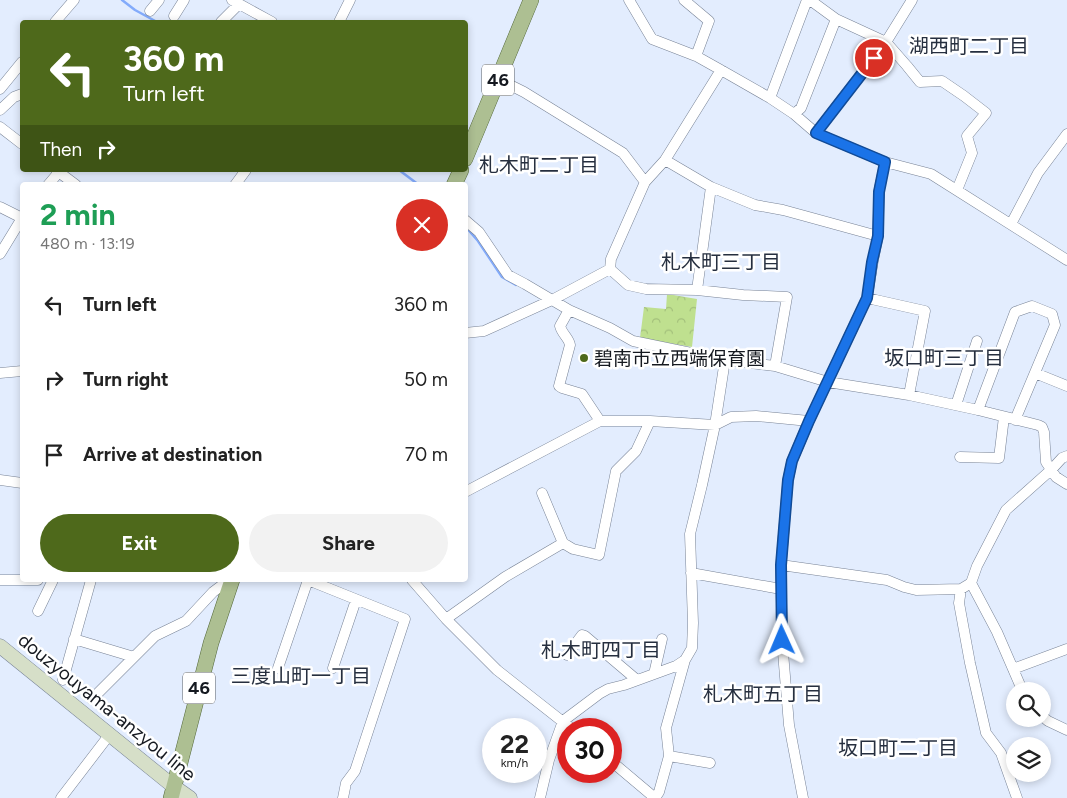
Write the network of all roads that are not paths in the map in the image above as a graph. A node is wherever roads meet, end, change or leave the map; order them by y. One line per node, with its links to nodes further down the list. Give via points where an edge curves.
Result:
1 (74, 0): 14 (street)
2 (159, 0): 11 (street)
3 (184, 0): 12 (street)
4 (350, 0): 17 (street)
5 (531, 0): 22 (main road, 46)
6 (629, 0): 19 (street, via 652,39)
7 (684, 0): 19 (street, via 709,21)
8 (808, 0): 13 (street); 25 (street)
9 (912, 0): 18 (street)
10 (235, 2): 15 (street); 16 (street)
11 (150, 11)
12 (174, 16)
13 (836, 19): 18 (street); 27 (street, via 801,108)
14 (57, 20)
15 (222, 20)
16 (268, 20)
17 (340, 20)
18 (886, 42): 29 (street); 39 (street, via 920,82 942,81 986,113 967,136 972,153)
19 (696, 56): 21 (street)
20 (20, 64): 23 (street)
21 (722, 70): 25 (street); 33 (street)
22 (498, 79): 31 (main road, 46); 37 (street, via 623,153)
23 (0, 89)
24 (20, 95): 26 (street)
25 (770, 98): 27 (street)
26 (0, 110)
27 (794, 114): 29 (street)
28 (0, 126): 32 (street)
29 (816, 133): 34 (street)
30 (1067, 134): 44 (street, via 1038,172)
31 (469, 138)
32 (20, 142)
33 (665, 160): 37 (street); 38 (street)
34 (885, 162): 39 (street, via 931,174); 45 (street, via 879,192)
35 (58, 172): 36 (street)
36 (72, 182)
37 (645, 182): 48 (street, via 610,258)
38 (711, 187): 45 (street, via 755,205); 49 (street)
39 (957, 190): 44 (street)
40 (0, 207): 41 (street)
41 (20, 217)
42 (20, 221): 46 (street)
43 (468, 223): 51 (street, via 479,232 508,275)
44 (1011, 224): 47 (street)
45 (878, 236): 50 (street)
46 (0, 254)
47 (1067, 260)
48 (610, 269): 49 (street, via 628,286); 51 (street)
49 (697, 290): 56 (street, via 787,298)
50 (867, 298): 60 (street); 62 (street, via 925,311)
51 (552, 300): 52 (street); 53 (street, via 484,331)
52 (569, 310): 55 (street, via 633,341); 67 (street, via 560,326 570,346 559,386 582,394)
53 (468, 333)
54 (977, 341): 63 (street)
55 (725, 360): 56 (street); 70 (street)
56 (775, 366): 60 (street)
57 (20, 371): 58 (street)
58 (0, 373)
59 (1035, 373): 61 (street); 64 (street, via 1055,325 1052,314 1032,306 1015,312); 66 (street)
60 (828, 382): 62 (street); 69 (street)
61 (1067, 386)
62 (909, 395): 63 (street)
63 (956, 405): 64 (street)
64 (978, 410): 65 (street)
65 (1004, 417): 66 (street); 72 (street, via 998,458)
66 (1015, 420): 73 (street, via 1042,427 1046,462)
67 (600, 421): 68 (street); 77 (street)
68 (650, 421): 70 (street); 79 (street, via 636,451 616,471 599,556)
69 (809, 421): 70 (street, via 756,416 731,417); 80 (street, via 792,461 788,480)
70 (715, 424): 81 (street, via 690,534)
71 (1067, 456): 73 (street)
72 (960, 457)
73 (1052, 469): 76 (street, via 1056,478); 91 (street, via 1006,510)
74 (0, 480): 75 (street)
75 (20, 483)
76 (1067, 484)
77 (468, 490)
78 (542, 493): 79 (street)
79 (563, 543): 96 (street, via 505,577)
80 (781, 565): 92 (street); 93 (street, via 887,580 916,590)
81 (692, 573): 92 (street); 103 (street, via 692,648)
82 (0, 580): 83 (street)
83 (20, 580)
84 (52, 582): 95 (street)
85 (90, 582): 97 (street)
86 (227, 582): 102 (street, via 186,621 155,636)
87 (229, 582): 121 (main road, 46)
88 (307, 582): 104 (street)
89 (313, 582): 94 (street)
90 (414, 582): 96 (street)
91 (971, 583): 93 (street); 106 (street)
92 (781, 589): 127 (street, via 789,725)
93 (961, 589): 128 (street, via 959,603 986,733 1001,753)
94 (356, 600): 105 (street); 124 (street, via 405,619 355,771 346,783)
95 (38, 611)
96 (446, 619): 112 (street, via 497,670)
97 (74, 638): 102 (street); 108 (street)
98 (662, 639): 107 (street)
99 (0, 646): 116 (main road, douzyouyama-anzyou line)
100 (1067, 650): 106 (street)
101 (567, 654): 109 (street, via 582,635 585,636)
102 (134, 657): 111 (street)
103 (685, 660): 107 (street); 118 (street, via 666,728)
104 (278, 668)
105 (332, 668)
106 (1013, 670): 110 (street)
107 (654, 674): 109 (street)
108 (63, 680)
109 (637, 680): 113 (street, via 608,689)
110 (1019, 682)
111 (92, 699)
112 (559, 718)
113 (567, 718)
114 (1051, 722): 115 (street)
115 (1067, 730)
116 (110, 734): 121 (main road, douzyouyama-anzyou line); 122 (street)
117 (557, 738): 125 (street)
118 (669, 756): 119 (street); 126 (street)
119 (710, 763)
120 (622, 770): 126 (street)
121 (172, 792): 123 (main road, douzyouyama-anzyou line)
122 (61, 798)
123 (190, 798)
124 (343, 798)
125 (540, 798)
126 (655, 798)
127 (803, 798)
128 (1017, 798)

